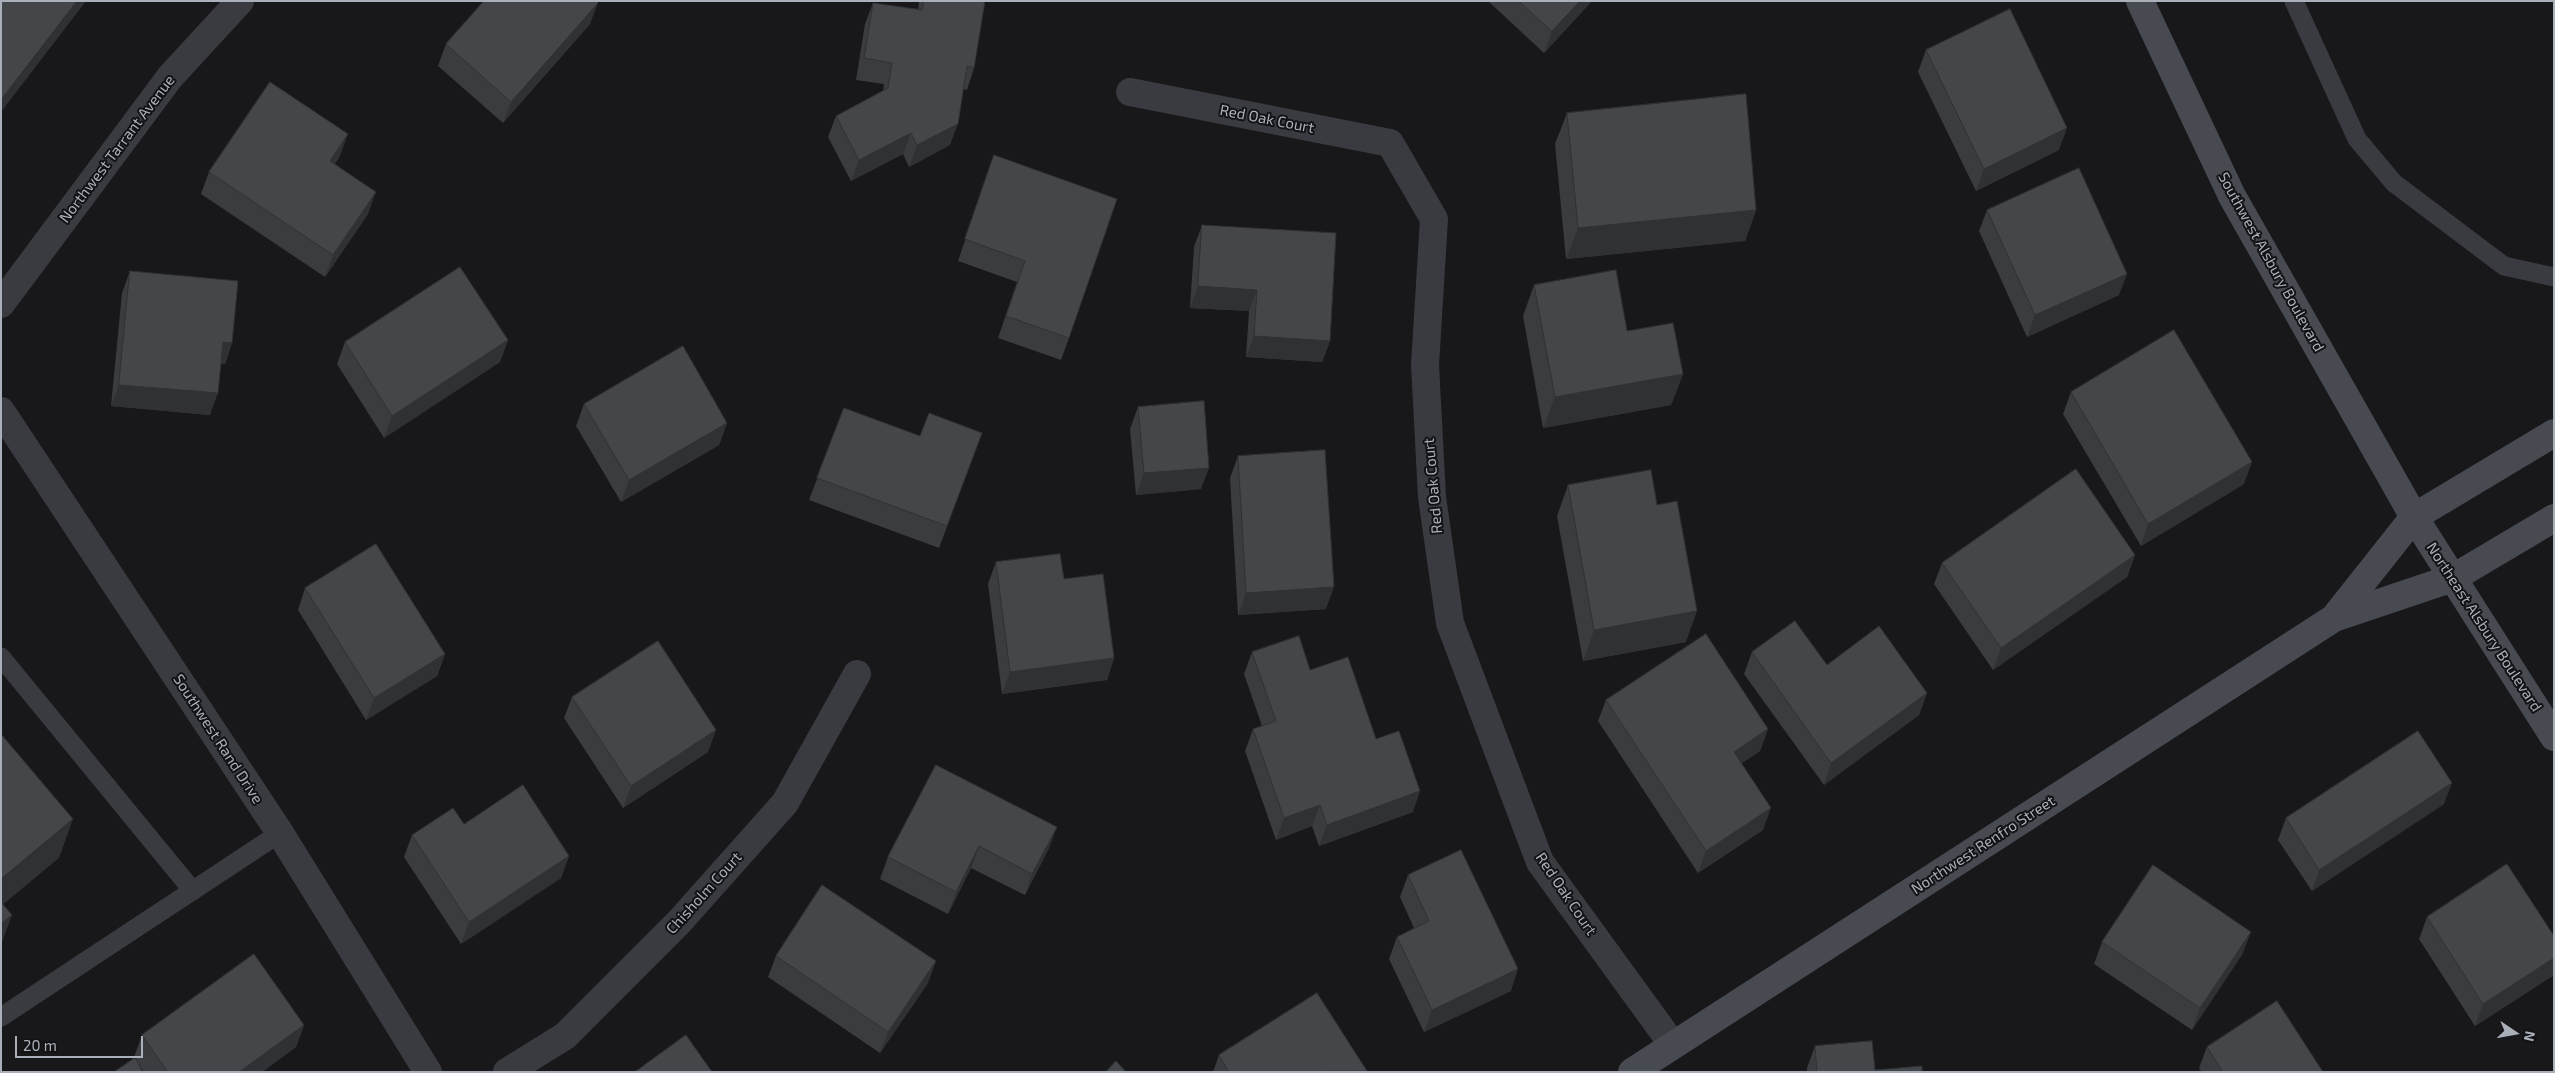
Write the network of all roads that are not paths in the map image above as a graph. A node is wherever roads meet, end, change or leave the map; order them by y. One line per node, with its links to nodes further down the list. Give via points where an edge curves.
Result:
1 (240, 1): 6 (street, Northwest Tarrant Avenue, via 170,77)
2 (2140, 1): 9 (main road, Southwest Alsbury Boulevard, via 2232,196)
3 (2294, 1): 5 (lane, via 2357,140 2394,183 2504,266)
4 (1130, 92): 19 (street, Red Oak Court, via 1390,143 1434,219 1425,365 1432,497 1450,623 1540,862)
5 (2554, 277)
6 (1, 304)
7 (1, 411): 16 (street, Southwest Rand Drive)
8 (2554, 433): 9 (main road, Northwest Renfro Street)
9 (2414, 517): 11 (main road, Northeast Alsbury Boulevard); 12 (main road, Northwest Renfro Street)
10 (2554, 518): 11 (main road, Northwest Renfro Street)
11 (2453, 578): 12 (main road, Northwest Renfro Street); 15 (main road, Northeast Alsbury Boulevard)
12 (2334, 618): 19 (main road, Northwest Renfro Street)
13 (1, 657): 17 (lane)
14 (858, 674): 21 (street, Chisholm Court, via 785,803 679,922 565,1036)
15 (2554, 737)
16 (280, 833): 17 (lane); 20 (street, Southwest Rand Drive)
17 (193, 891): 18 (lane)
18 (1, 1018)
19 (1673, 1045): 22 (main road, Northwest Renfro Street)
20 (428, 1072)
21 (507, 1072)
22 (1632, 1072)

